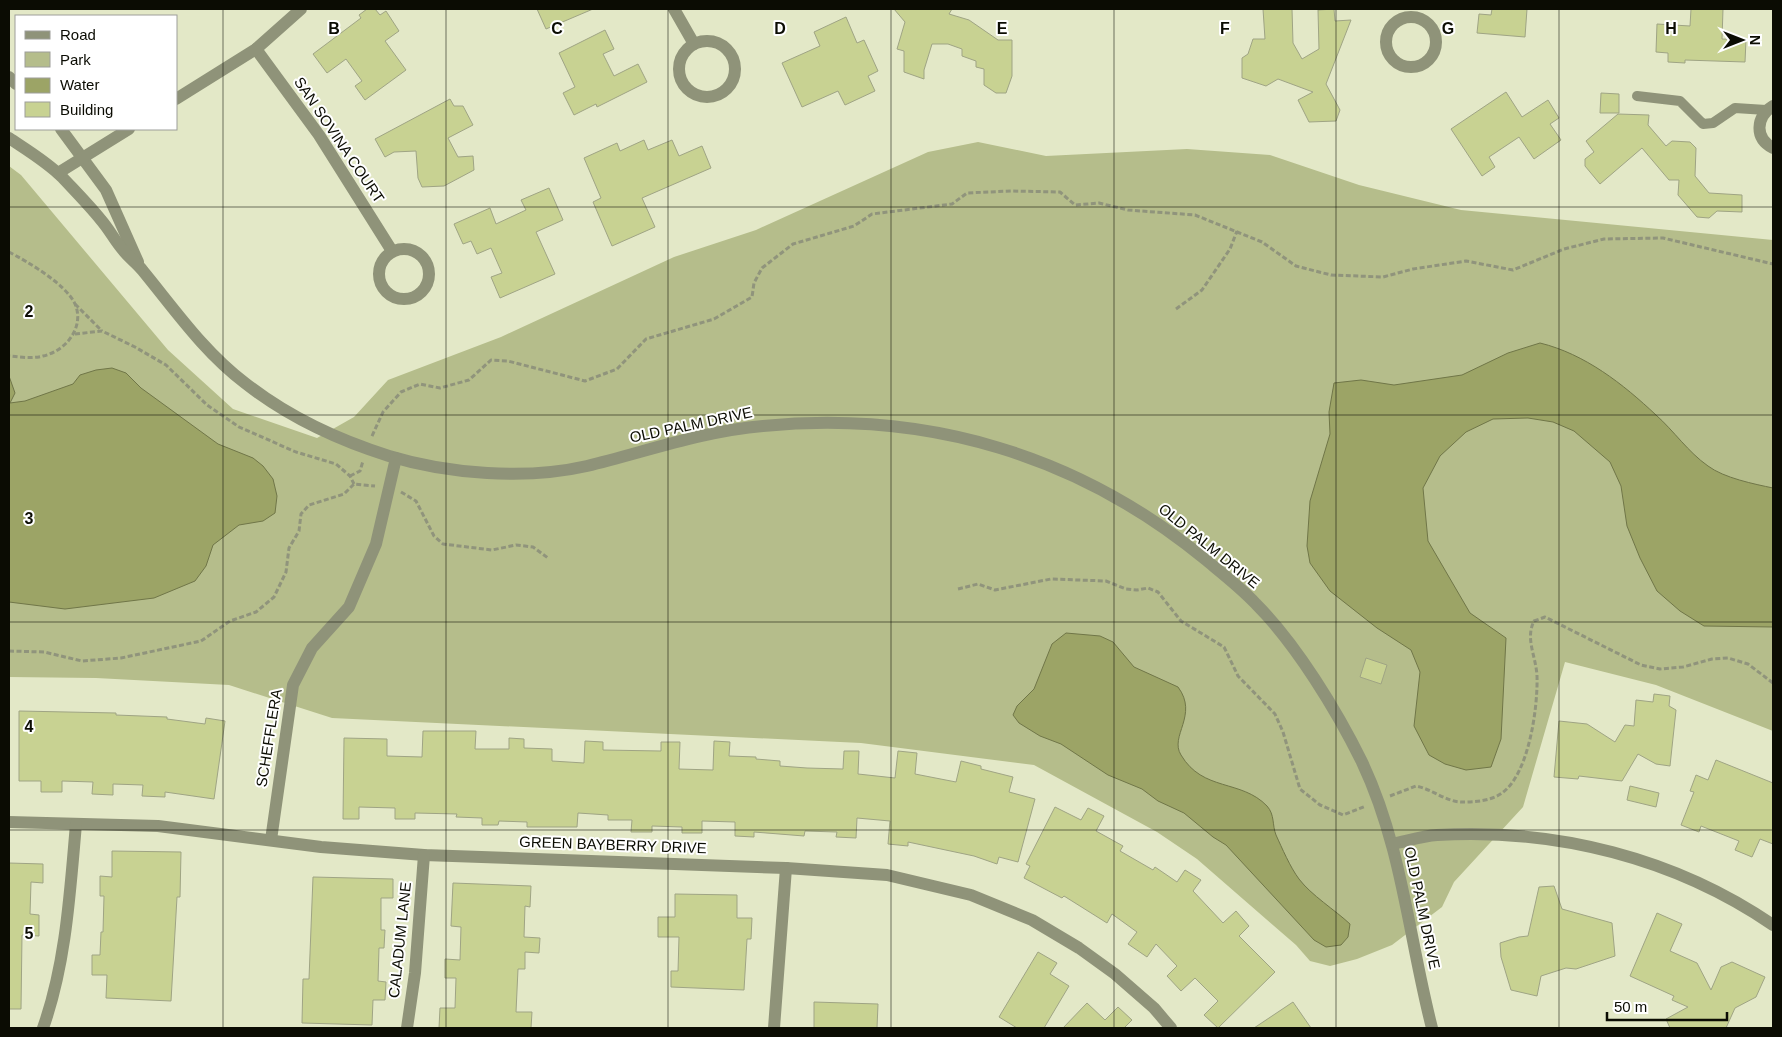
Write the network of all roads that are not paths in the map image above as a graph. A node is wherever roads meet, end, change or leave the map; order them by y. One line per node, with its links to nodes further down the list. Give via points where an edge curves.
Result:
1 (301, 9): 5 (street)
2 (674, 9): 4 (street)
3 (1415, 13): 3 (street, via 1395,22 1386,38 1391,57 1408,67 1426,62 1436,45 1436,35 1431,26)
4 (694, 44): 4 (street, via 680,61 679,72 683,82 699,96 721,94 735,77 732,55 716,42)
5 (256, 48): 7 (street); 15 (street, SAN SOVINA COURT, via 320,135)
6 (1638, 96): 8 (lane, via 1680,101 1703,124 1713,123 1736,108)
7 (178, 98)
8 (1770, 108): 12 (street, via 1761,117 1759,126 1765,143)
9 (61, 130): 13 (street, OLD PALM DRIVE)
10 (127, 130): 13 (street)
11 (9, 138): 14 (street, OLD PALM DRIVE)
12 (1773, 148)
13 (83, 158): 14 (street); 16 (street, OLD PALM DRIVE, via 106,190)
14 (58, 173): 16 (street, OLD PALM DRIVE)
15 (392, 251): 15 (street, via 379,267 381,286 396,299 415,297 428,282 426,262 411,250)
16 (140, 267): 17 (street, OLD PALM DRIVE, via 204,346 245,383 306,422)
17 (396, 458): 20 (street, SCHEFFLERA, via 376,544 349,607 312,648 293,685); 21 (street, OLD PALM DRIVE, via 460,470 518,474 581,467 706,435 760,426 826,422 890,425 958,437 1072,474 1128,503 1179,538 1257,605 1296,653 1332,709 1363,764)
18 (9, 822): 19 (street, GREEN BAYBERRY DRIVE)
19 (76, 824): 20 (street, GREEN BAYBERRY DRIVE, via 158,826); 25 (street, via 67,915 50,1009)
20 (271, 840): 22 (street, GREEN BAYBERRY DRIVE)
21 (1392, 844): 24 (street, via 1435,835 1490,834 1544,838 1595,847 1648,862 1701,883 1749,908); 29 (street, OLD PALM DRIVE)
22 (424, 855): 23 (street, GREEN BAYBERRY DRIVE); 26 (street, CALADUM LANE, via 415,973)
23 (786, 868): 27 (street); 28 (street, GREEN BAYBERRY DRIVE, via 887,875 971,895 1032,920 1115,974 1154,1008)
24 (1773, 925)
25 (42, 1028)
26 (407, 1028)
27 (774, 1028)
28 (1171, 1028)
29 (1432, 1028)

